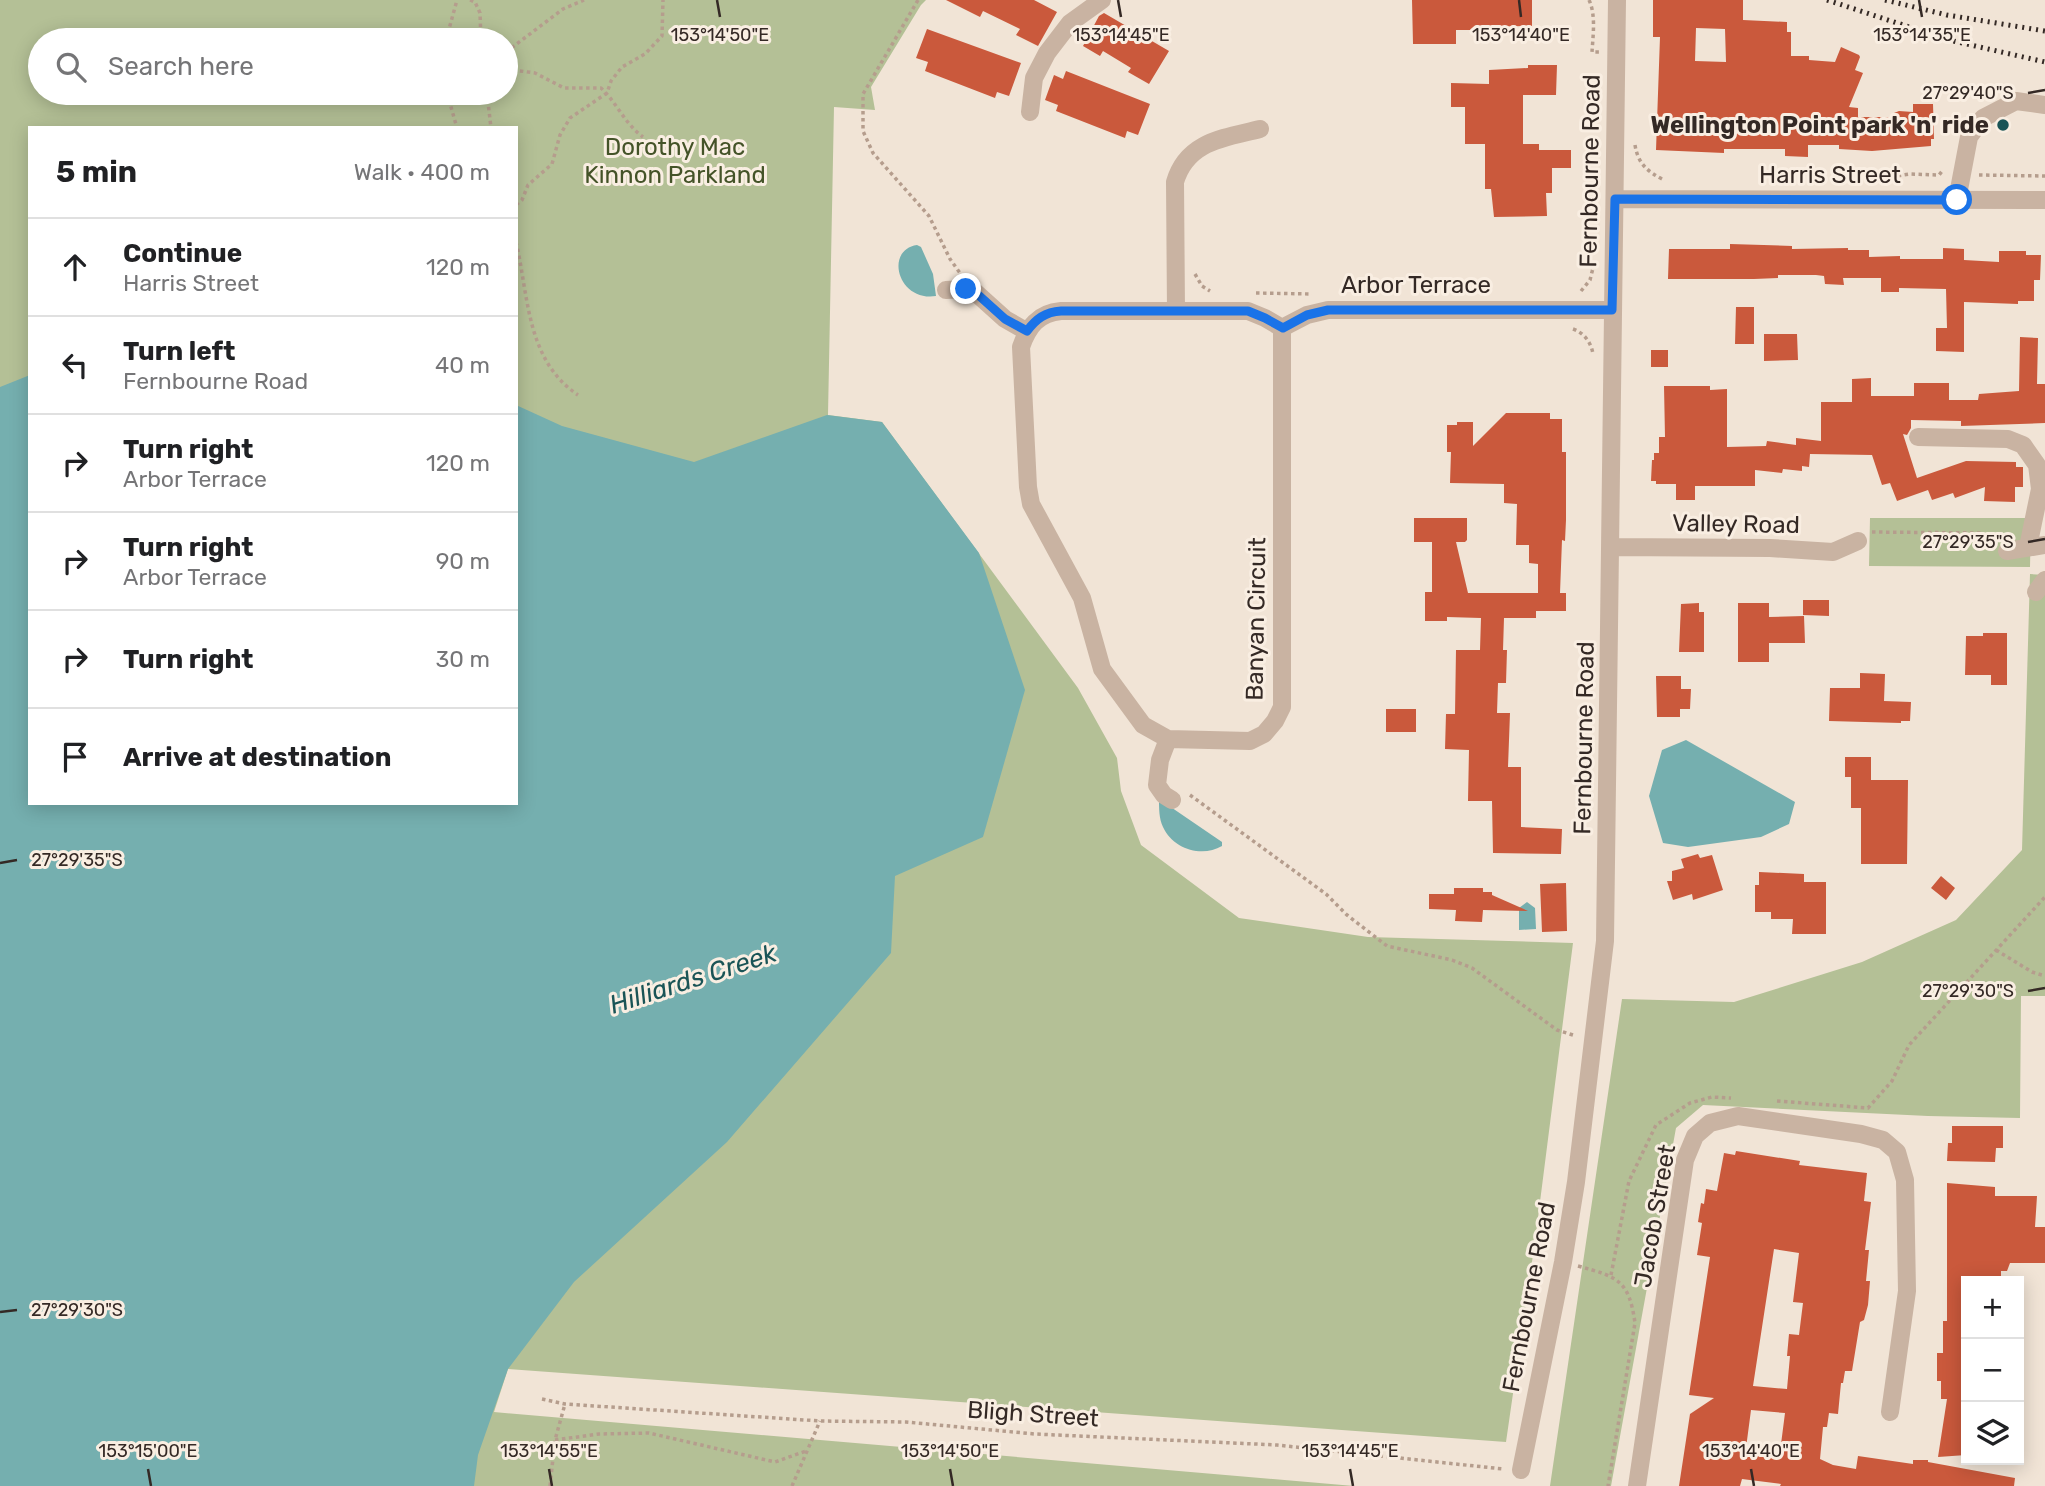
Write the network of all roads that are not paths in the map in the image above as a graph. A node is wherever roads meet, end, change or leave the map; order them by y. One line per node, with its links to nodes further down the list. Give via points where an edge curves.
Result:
1 (1102, 0): 4 (street, via 1070,23 1047,53 1034,78)
2 (1617, 0): 6 (street, Fernbourne Road)
3 (2045, 105): 7 (street, via 2016,101 1983,118 1969,137)
4 (1030, 112)
5 (1260, 129): 11 (street, via 1213,140 1180,167 1175,182)
6 (1615, 199): 7 (street, Harris Street); 10 (street, Fernbourne Road)
7 (1957, 200): 8 (street, Harris Street)
8 (2045, 200)
9 (946, 290): 13 (street, via 975,292 1005,319)
10 (1612, 310): 12 (street, Arbor Terrace, via 1328,310); 17 (street, Fernbourne Road)
11 (1176, 311): 12 (street, via 1248,311); 13 (street, via 1053,312 1035,320)
12 (1283, 328): 19 (street, Banyan Circuit, via 1282,707 1264,734 1250,741)
13 (1027, 331): 19 (street, via 1021,347 1031,504 1082,598 1102,669 1143,725)
14 (1918, 437): 16 (street, via 2008,439 2023,445 2037,465)
15 (1858, 541): 17 (street, Valley Road, via 1833,552)
16 (2037, 546): 18 (street)
17 (1612, 547): 22 (street, Fernbourne Road, via 1605,941 1576,1182)
18 (2007, 551)
19 (1168, 739): 20 (street, via 1157,785)
20 (1172, 800)
21 (1890, 1412): 23 (street, Jacob Street, via 1907,1291 1906,1180 1897,1152 1883,1140 1861,1134 1738,1115 1710,1123 1695,1136 1685,1160)
22 (1521, 1470)
23 (1637, 1486)

